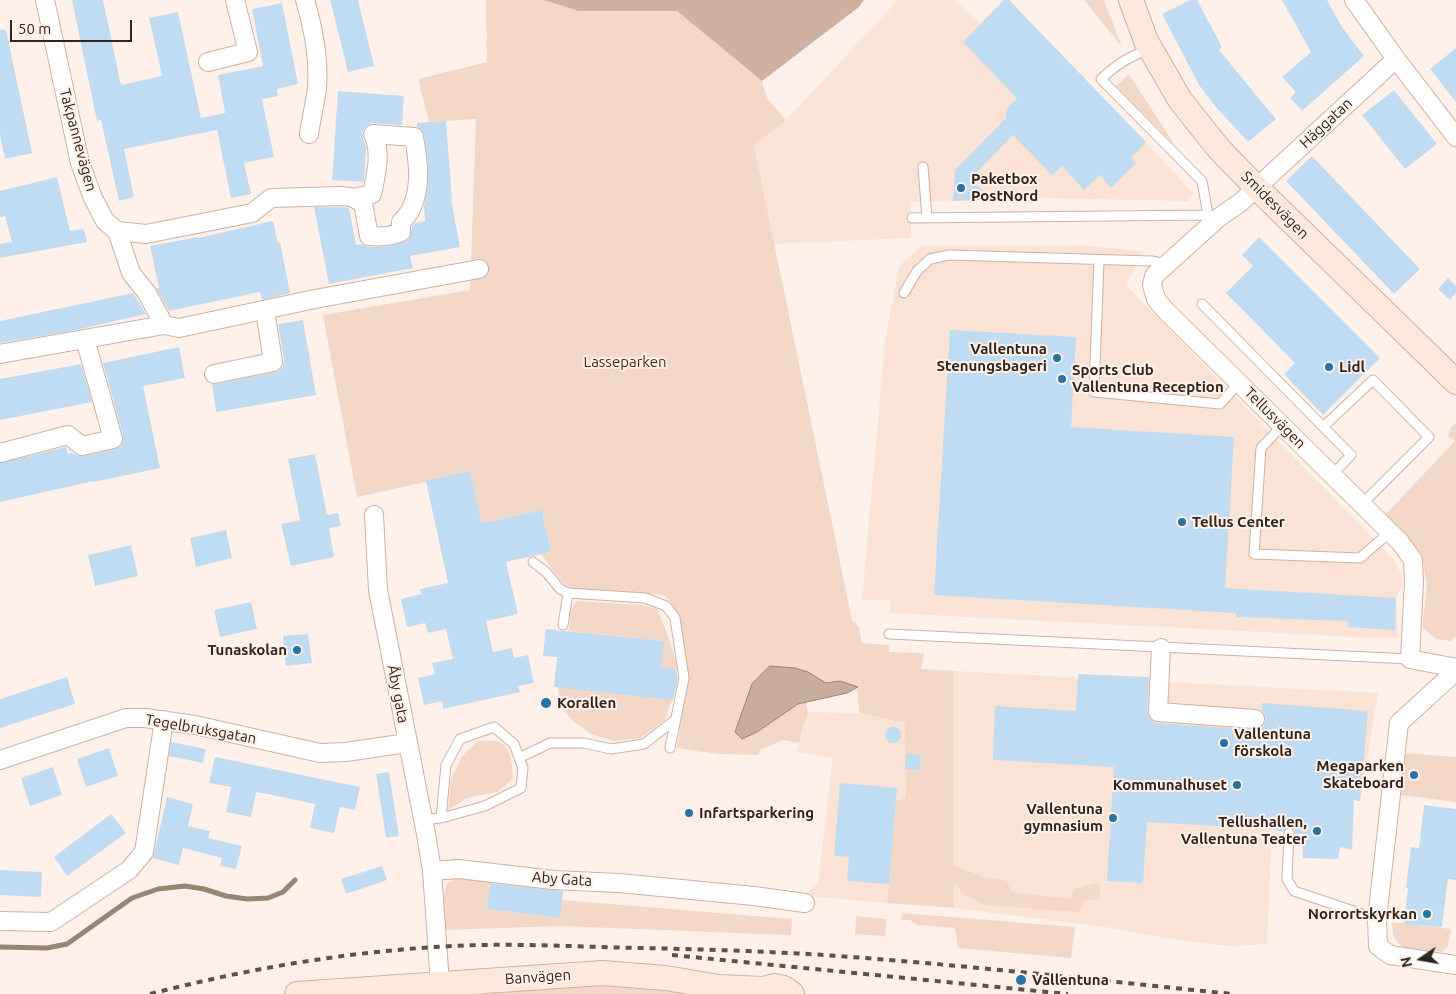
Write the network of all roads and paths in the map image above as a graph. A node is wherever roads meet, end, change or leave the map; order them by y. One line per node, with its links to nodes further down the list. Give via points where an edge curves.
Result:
1 (44, 0): 17 (street, Takpannevägen, via 80,163 105,221)
2 (235, 0): 8 (street, via 248,52)
3 (306, 0): 9 (street, via 316,58 317,88)
4 (1131, 0): 6 (street, Smidesvägen)
5 (1354, 0): 7 (street)
6 (1150, 49): 12 (street, Smidesvägen, via 1180,100 1219,149); 14 (lane, via 1128,57 1101,79 1202,181)
7 (1396, 59): 10 (street); 12 (street, Häggatan)
8 (208, 62)
9 (309, 134)
10 (1456, 138)
11 (923, 167): 16 (lane)
12 (1256, 187): 14 (street, Tellusvägen, via 1241,202); 28 (street, Smidesvägen)
13 (353, 198): 13 (street, via 363,203 369,236 402,232 401,222 410,211 418,180 414,137 373,134 377,142 377,171 372,194); 17 (street, via 271,198 252,213 146,234)
14 (1213, 216): 16 (lane); 19 (street, Tellusvägen)
15 (912, 218): 16 (lane)
16 (927, 218)
17 (117, 231): 24 (street, via 131,272)
18 (1099, 260): 19 (lane); 21 (lane, via 949,255 930,259 917,271); 29 (lane, via 1094,392 1220,404)
19 (1166, 264): 29 (street, Tellusvägen, via 1154,276 1152,285 1156,299)
20 (479, 270): 23 (street)
21 (904, 292)
22 (1202, 304): 31 (lane)
23 (265, 310): 24 (street, via 178,328); 27 (street, via 273,362)
24 (164, 325): 25 (street)
25 (85, 339): 26 (street); 32 (street, via 113,439 82,446 68,435)
26 (0, 354)
27 (214, 374)
28 (1456, 382)
29 (1240, 383): 30 (street, Tellusvägen)
30 (1282, 426): 33 (street, Tellusvägen); 36 (lane, via 1260,448 1254,554 1360,558)
31 (1323, 427): 33 (lane, via 1351,456); 34 (lane, via 1373,380 1429,436)
32 (0, 453)
33 (1332, 475): 34 (street, Tellusvägen)
34 (1362, 504): 36 (street, Tellusvägen)
35 (374, 515): 47 (street, Åby gata, via 378,590)
36 (1390, 532): 42 (street, Tellusvägen, via 1413,560)
37 (533, 562): 38 (lane, via 560,590)
38 (568, 593): 39 (lane); 45 (lane, via 644,598 666,606 675,618 684,678)
39 (563, 625)
40 (889, 634): 41 (lane)
41 (1161, 648): 42 (lane); 46 (street, via 1158,712)
42 (1410, 659): 43 (street)
43 (1456, 669): 56 (street, via 1399,724)
44 (164, 720): 47 (street, Tegelbruksgatan, via 320,753); 50 (street, Tegelbruksgatan, via 126,718); 57 (street, via 144,852 129,870 51,922)
45 (675, 720): 48 (lane); 49 (lane, via 644,744 611,749 584,743 550,743)
46 (1254, 720)
47 (407, 743): 52 (street, Åby gata)
48 (670, 748)
49 (519, 758): 51 (lane, via 523,768 521,788 485,806); 51 (lane, via 514,744 494,727 460,740 446,765)
50 (0, 760)
51 (441, 818): 52 (lane)
52 (423, 820): 54 (street, Åby gata)
53 (1290, 833): 56 (lane, via 1286,879 1294,890)
54 (432, 870): 55 (street, Aby Gata, via 619,883); 59 (street)
55 (805, 903)
56 (1377, 919): 58 (street, via 1378,946 1390,955)
57 (0, 921)
58 (1456, 965)
59 (440, 984): 60 (street, Banvägen, via 602,973 666,978); 62 (street, Banvägen)
60 (722, 991): 61 (street, Banvägen)
61 (761, 991): 63 (street, Banvägen, via 774,986)
62 (297, 994)
63 (792, 994)

